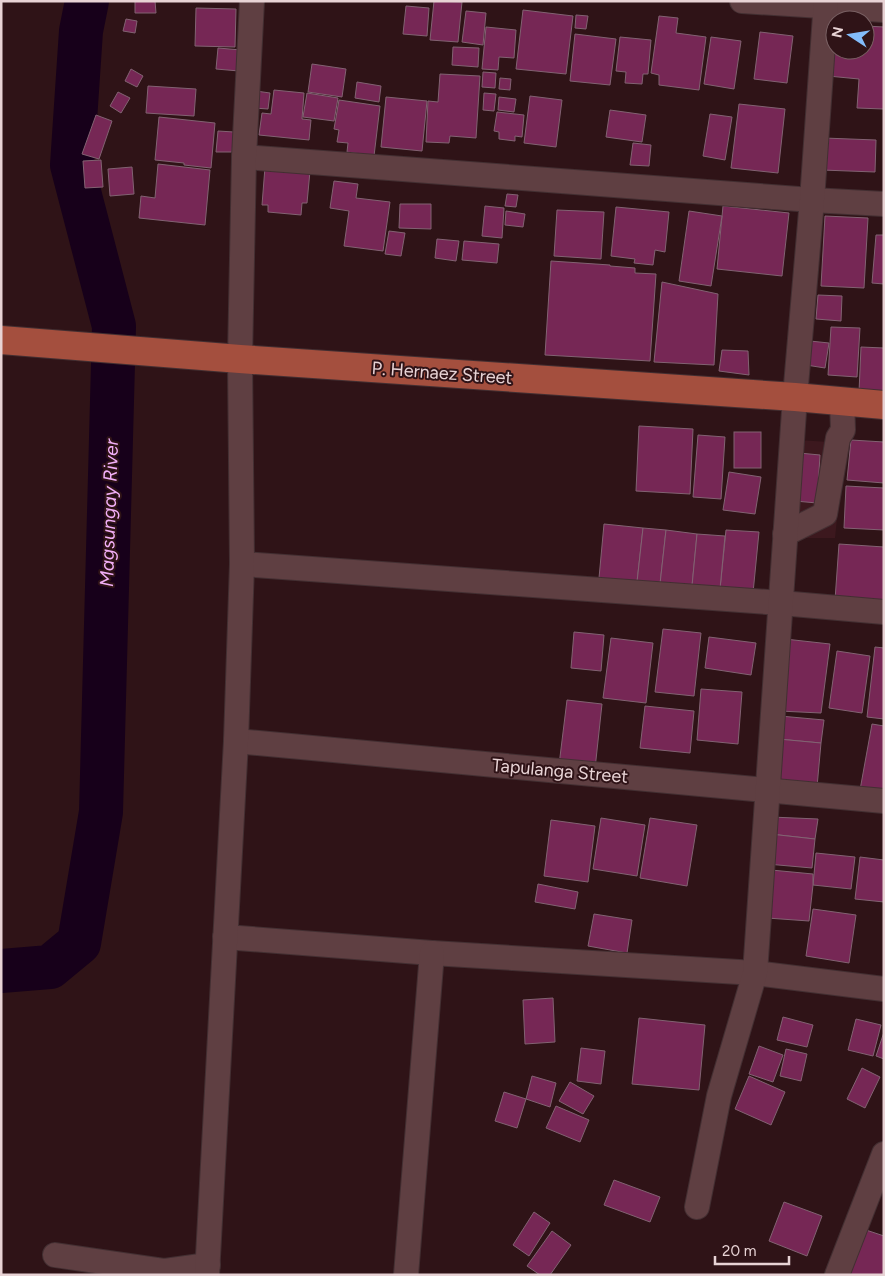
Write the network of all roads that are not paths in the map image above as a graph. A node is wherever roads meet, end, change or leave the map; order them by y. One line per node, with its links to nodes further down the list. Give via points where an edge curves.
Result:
1 (252, 1): 5 (street)
2 (742, 1): 3 (street)
3 (826, 4): 4 (street); 6 (street)
4 (884, 10)
5 (244, 156): 6 (street); 9 (street)
6 (812, 200): 7 (street); 10 (street)
7 (884, 204)
8 (8, 340): 9 (main road, P. Hernaez Street)
9 (240, 359): 10 (main road, P. Hernaez Street); 14 (street)
10 (795, 397): 11 (main road, P. Hernaez Street); 13 (street)
11 (842, 401): 12 (main road, P. Hernaez Street); 13 (street, via 843,430 838,438 826,514)
12 (884, 405)
13 (785, 534): 15 (street)
14 (242, 564): 15 (street); 17 (street)
15 (781, 603): 16 (street); 18 (street)
16 (884, 612)
17 (236, 741): 18 (street, Tapulanga Street); 20 (street)
18 (768, 791): 19 (street, Tapulanga Street); 22 (street)
19 (884, 801)
20 (225, 937): 21 (street); 27 (street)
21 (432, 953): 22 (street); 28 (street)
22 (755, 973): 23 (street); 25 (street, via 719,1096)
23 (884, 989)
24 (884, 1154): 29 (street)
25 (697, 1207)
26 (55, 1255): 27 (street, via 165,1271)
27 (208, 1270)
28 (406, 1275)
29 (837, 1275)

